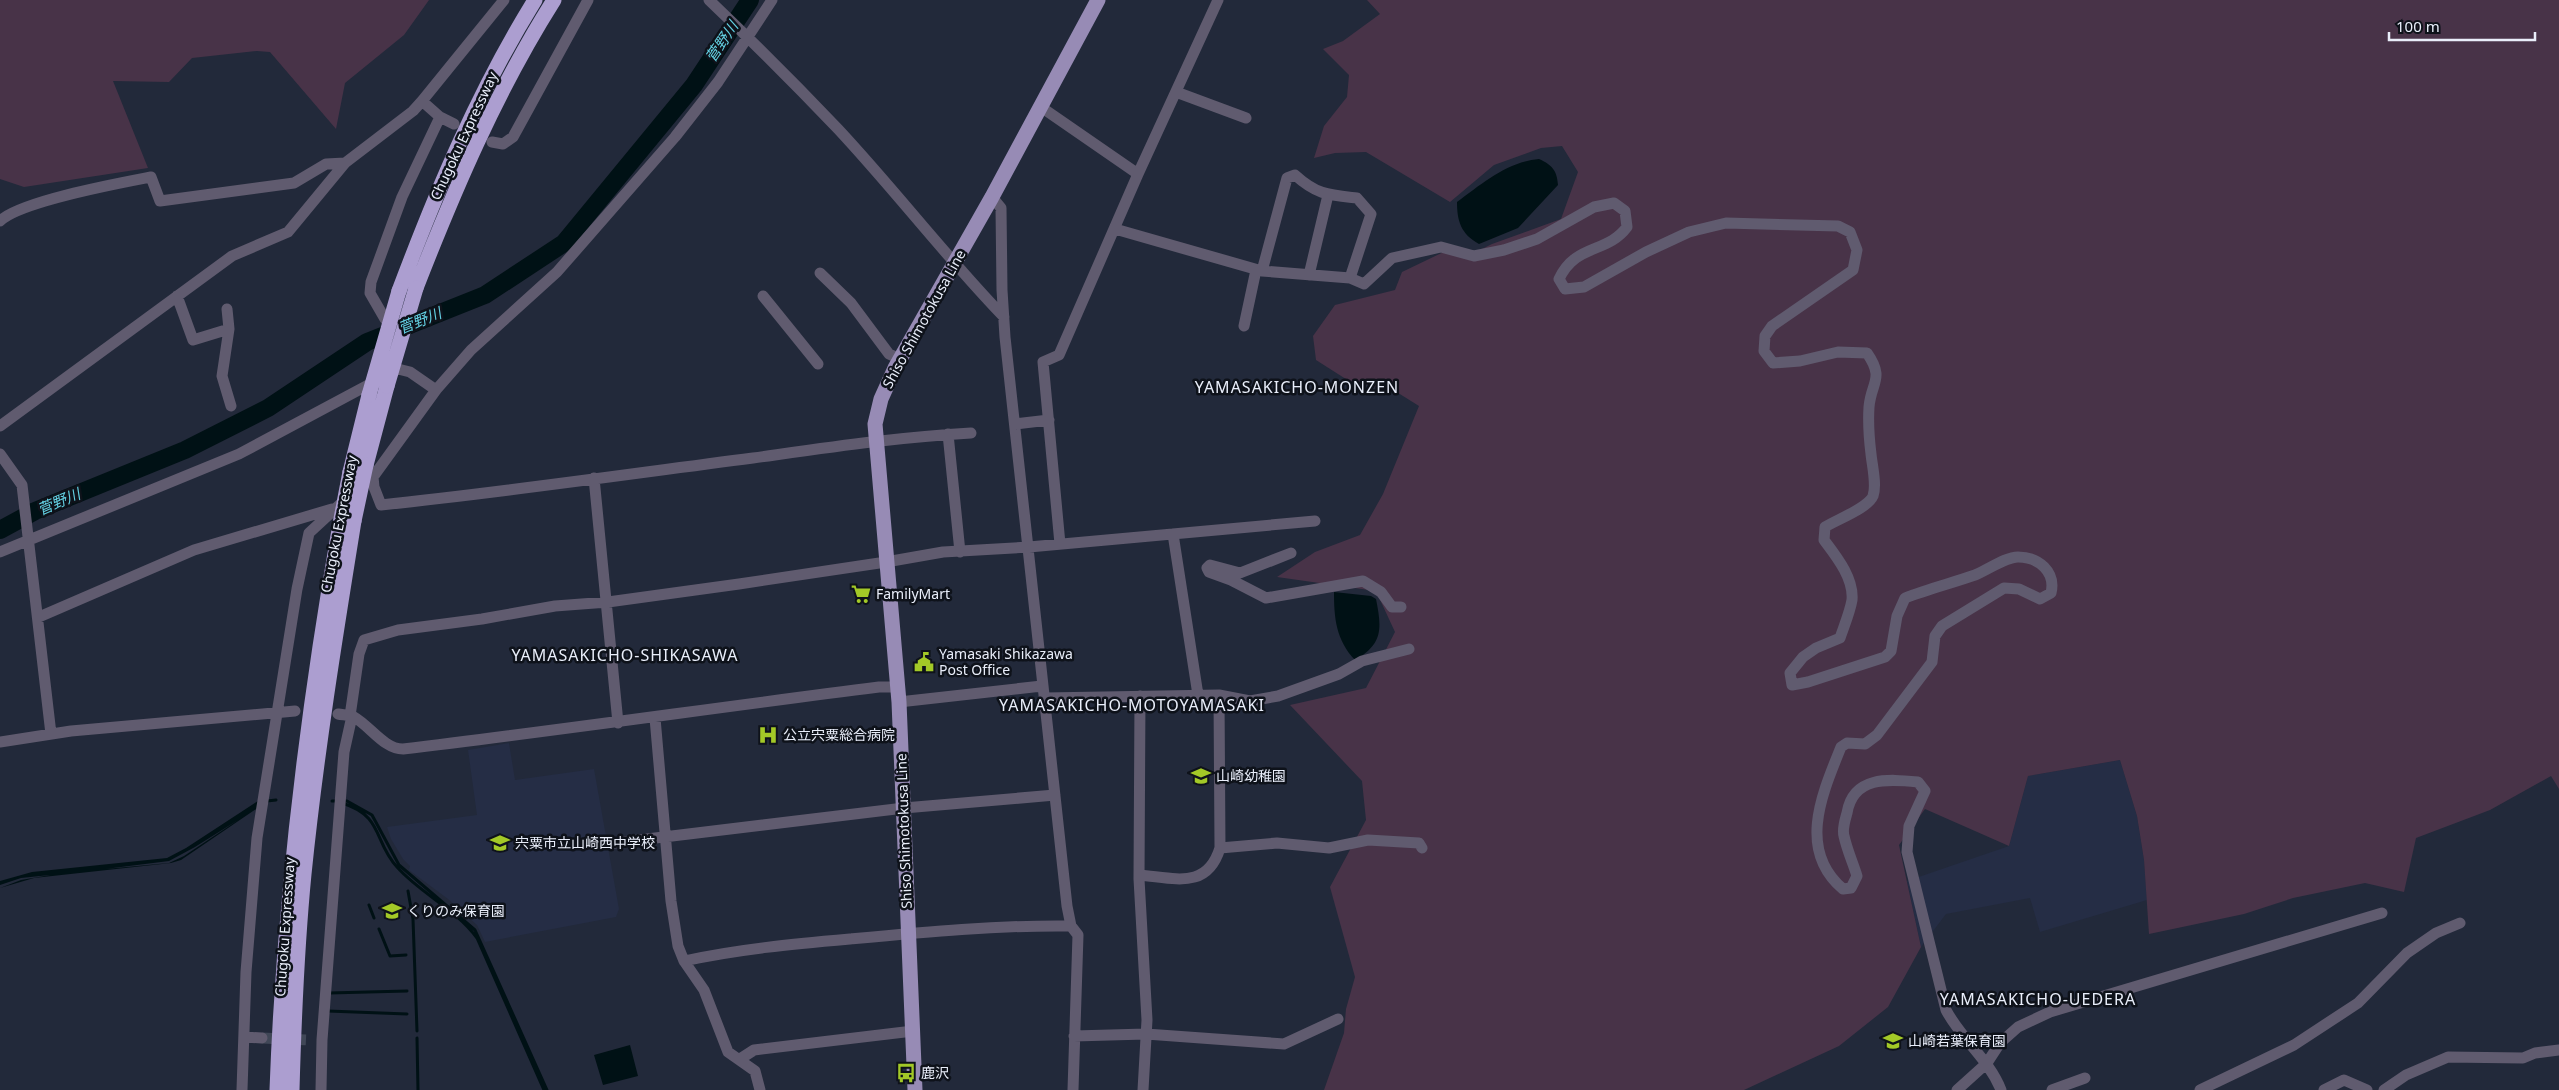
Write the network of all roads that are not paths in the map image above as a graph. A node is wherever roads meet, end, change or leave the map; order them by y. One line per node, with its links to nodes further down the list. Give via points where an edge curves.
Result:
1 (504, 0): 11 (street)
2 (535, 0): 50 (highway, Chugoku Expressway, bridge, via 502,56 458,144 399,291 350,472)
3 (554, 0): 46 (highway, Chugoku Expressway, bridge, via 491,111 444,216 416,288 387,386)
4 (588, 0): 16 (street, via 513,137 503,144)
5 (772, 0): 9 (street)
6 (1098, 0): 12 (main road, Shiso Shimotokusa Line)
7 (1218, 0): 10 (street)
8 (711, 2): 9 (street)
9 (748, 36): 23 (street, via 839,131); 37 (street, via 718,82 632,188 557,272 471,350)
10 (1176, 92): 14 (street); 18 (street)
11 (422, 101): 13 (street); 17 (street)
12 (1041, 107): 18 (street); 20 (main road, Shiso Shimotokusa Line)
13 (440, 117): 15 (street); 31 (street, via 402,198 371,282 370,293)
14 (1246, 118)
15 (454, 124)
16 (492, 142)
17 (345, 163): 21 (street, via 326,164 294,183 160,201 151,177 48,200); 28 (street, via 288,232 232,256)
18 (1138, 174): 22 (street)
19 (1328, 195): 24 (street, via 1310,188 1295,176 1287,178); 26 (street); 27 (street, via 1357,198 1371,214)
20 (992, 197): 23 (main road, Shiso Shimotokusa Line); 32 (street, via 1000,208)
21 (0, 221)
22 (1116, 229): 24 (street); 39 (street, via 1059,355 1043,362)
23 (953, 264): 32 (street); 35 (main road, Shiso Shimotokusa Line)
24 (1259, 270): 26 (street); 33 (street)
25 (820, 273): 35 (street, via 851,303 889,354)
26 (1309, 275): 27 (street)
27 (1350, 278): 100 (street, via 1364,284 1392,258 1441,248 1474,256 1504,250 1537,239 1594,207 1614,203 1625,211 1627,227 1619,238 1578,255 1565,265 1559,278 1565,289 1584,286 1690,232 1726,223 1838,226 1850,232 1856,250 1854,270 1772,326 1765,336 1764,351 1773,363 1800,361 1838,352 1867,353 1876,366 1876,385 1869,404 1868,423 1873,496 1864,508 1825,527 1824,540 1841,563 1852,599 1840,638 1804,657 1790,673 1792,685 1885,657 1892,651 1897,616 1906,598 1975,575 2016,557 2036,560 2046,569 2053,583 2051,593 2040,599 2019,589 2004,588 1942,626 1935,636 1932,662 1877,735 1865,744 1848,743 1841,747 1822,793 1816,837 1821,863 1843,889 1851,888 1858,876 1843,834 1847,808 1854,792 1870,782 1894,780 1918,782 1925,791 1910,826 1907,852 1946,1010 1955,1028)
28 (177, 296): 34 (street, via 193,340); 41 (street)
29 (763, 296): 36 (street)
30 (227, 309): 34 (street)
31 (386, 318)
32 (1004, 318): 40 (street)
33 (1244, 326)
34 (229, 329): 38 (street, via 222,376)
35 (900, 358): 44 (main road, Shiso Shimotokusa Line, via 881,399 874,429)
36 (818, 364)
37 (436, 390): 46 (street); 52 (street, via 410,372 398,369 240,454)
38 (231, 406)
39 (1049, 420): 40 (street); 53 (street)
40 (1015, 424): 54 (street)
41 (0, 426)
42 (971, 432): 43 (street)
43 (948, 434): 44 (street); 56 (street)
44 (875, 442): 47 (street); 58 (main road, Shiso Shimotokusa Line)
45 (0, 454): 52 (street, via 22,485)
46 (370, 471): 47 (street, via 381,505); 48 (street); 50 (highway, Chugoku Expressway, bridge)
47 (594, 478): 59 (street)
48 (334, 509): 61 (street, via 194,550); 71 (street, via 309,533)
49 (1315, 521): 51 (street)
50 (347, 523): 103 (highway, Chugoku Expressway, via 319,648 300,783 282,962); 104 (highway, Chugoku Expressway, via 304,873)
51 (1173, 534): 53 (street); 65 (street)
52 (30, 538): 55 (street); 61 (street)
53 (1060, 544): 54 (street)
54 (1029, 548): 56 (street); 63 (street)
55 (0, 552)
56 (960, 552): 58 (street)
57 (1291, 553): 60 (street, via 1240,573 1210,565 1208,568 1210,572 1266,598 1363,582 1381,592 1392,607)
58 (886, 562): 59 (street); 64 (main road, Shiso Shimotokusa Line)
59 (608, 602): 73 (street, via 555,606 398,630 364,640 359,654); 75 (street)
60 (1401, 607)
61 (39, 617): 76 (street)
62 (1410, 648): 66 (street, via 1362,661 1339,674 1278,696 1250,701)
63 (1042, 686): 68 (street); 69 (street)
64 (898, 687): 69 (main road, Shiso Shimotokusa Line); 74 (street, via 743,704)
65 (1198, 695): 66 (street); 67 (street)
66 (1219, 695): 82 (street)
67 (1140, 696): 68 (street); 84 (street)
68 (1045, 698): 78 (street)
69 (900, 702): 79 (main road, Shiso Shimotokusa Line)
70 (295, 711): 71 (street)
71 (277, 712): 76 (street); 93 (street, via 257,838)
72 (338, 714): 73 (street)
73 (351, 716): 75 (street, via 396,749); 97 (street, via 344,752)
74 (655, 718): 75 (street); 80 (street)
75 (618, 723)
76 (51, 734): 77 (street)
77 (0, 742)
78 (1055, 795): 79 (street); 87 (street, via 1066,906)
79 (904, 808): 80 (street); 88 (main road, Shiso Shimotokusa Line)
80 (666, 837): 81 (street); 89 (street, via 678,946)
81 (614, 843)
82 (1220, 848): 83 (street, via 1276,843 1330,848 1368,840 1419,843); 84 (street, via 1216,862 1205,874 1193,879)
83 (1422, 848)
84 (1139, 875): 92 (street)
85 (2382, 913): 100 (street, via 2050,1012 2018,1027 2000,1043)
86 (2460, 923): 113 (street, via 2436,933 2407,953 2358,1003 2294,1045)
87 (1071, 926): 88 (street, via 1009,925); 94 (street, via 1078,935)
88 (908, 932): 89 (street, via 732,950); 91 (main road, Shiso Shimotokusa Line)
89 (684, 961): 99 (street, via 704,990 728,1052)
90 (1338, 1019): 92 (street, via 1284,1044)
91 (913, 1031): 99 (street, via 754,1050); 107 (main road, Shiso Shimotokusa Line)
92 (1146, 1034): 94 (street); 109 (street)
93 (244, 1036): 95 (street); 102 (street)
94 (1074, 1036): 108 (street)
95 (262, 1038)
96 (309, 1040): 97 (street)
97 (322, 1040): 105 (street)
98 (2559, 1050): 116 (street, via 2523,1058 2448,1057 2406,1075)
99 (740, 1059): 106 (street, via 755,1071)
100 (1986, 1063): 110 (street); 111 (street)
101 (2085, 1078): 112 (street)
102 (242, 1090)
103 (277, 1090)
104 (292, 1090)
105 (321, 1090)
106 (760, 1090)
107 (914, 1090)
108 (1073, 1090)
109 (1143, 1090)
110 (1957, 1090)
111 (2001, 1090)
112 (2052, 1090)
113 (2200, 1090)
114 (2324, 1090): 115 (street, via 2344,1080)
115 (2368, 1090)
116 (2384, 1090)

